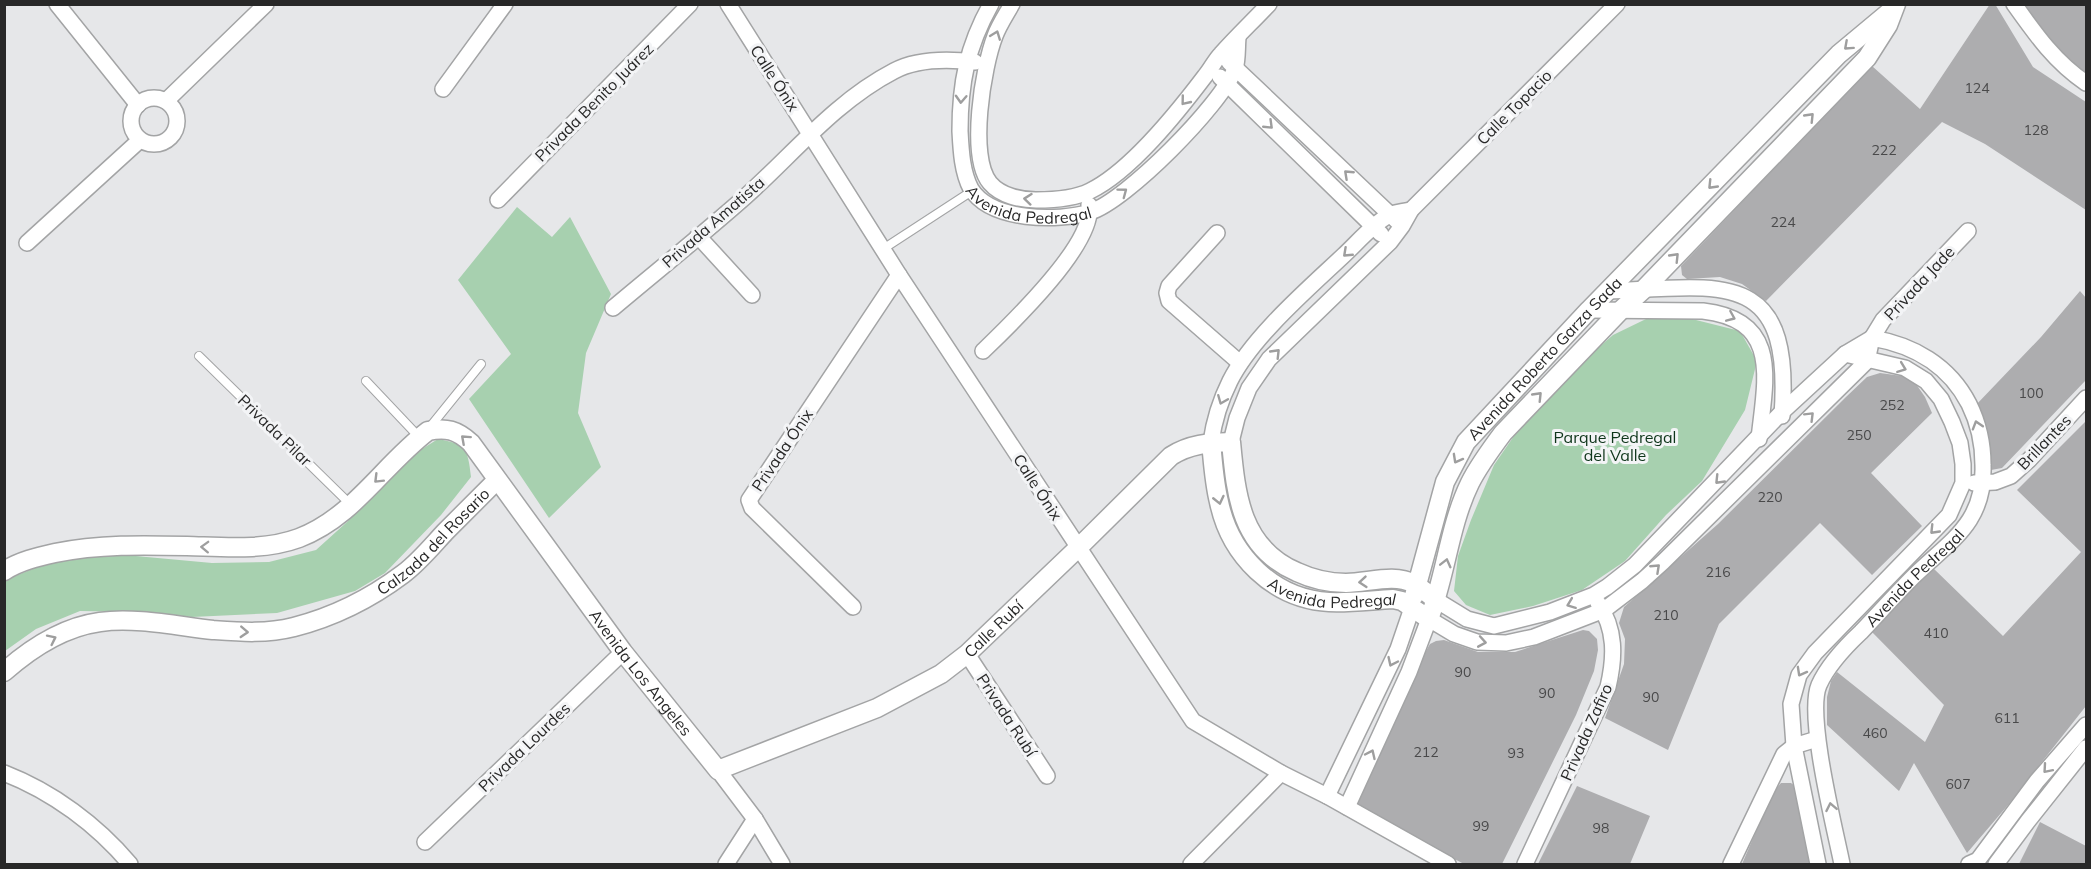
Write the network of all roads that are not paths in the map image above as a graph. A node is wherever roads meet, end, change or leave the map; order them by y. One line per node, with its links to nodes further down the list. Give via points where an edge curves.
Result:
1 (57, 4): 22 (street)
2 (266, 4): 21 (street)
3 (505, 4): 20 (street)
4 (690, 4): 27 (street, Privada Benito Juárez)
5 (728, 4): 23 (street, Calle Ónix)
6 (991, 4): 14 (street, Avenida Pedregal)
7 (1012, 4): 15 (street, Avenida Pedregal, one-way to 7, via 994,37)
8 (1269, 4): 12 (street, Avenida Pedregal)
9 (1617, 4): 28 (street, Calle Topacio)
10 (2014, 4): 18 (street, via 2054,57)
11 (1895, 7): 40 (street, Avenida Roberto Garza Sada, one-way to 11, via 1867,58); 41 (street, Avenida Roberto Garza Sada, one-way to 41, via 1839,54)
12 (1238, 38): 13 (street, Avenida Pedregal); 16 (street, Avenida Pedregal)
13 (1220, 54): 16 (street); 17 (street, Avenida Pedregal)
14 (967, 61): 15 (street, Privada Amatista); 23 (street, Privada Amatista, via 928,61 896,69 857,94); 25 (street, Avenida Pedregal, one-way to 25, via 960,137 965,176)
15 (987, 63): 26 (street, Avenida Pedregal, one-way to 15, via 1059,200 1029,200 1004,193 988,181 980,157)
16 (1236, 68): 19 (street, Avenida Pedregal); 30 (street, one-way to 16)
17 (1211, 69): 19 (street); 26 (street, Avenida Pedregal, one-way to 26, via 1148,143)
18 (2086, 83)
19 (1227, 84): 29 (street, Avenida Pedregal, one-way to 19, via 1136,182 1189,130); 32 (street, one-way to 32)
20 (443, 89)
21 (166, 101): 22 (street, via 151,98); 24 (street, via 177,118 171,137 153,145)
22 (138, 105): 24 (street, via 131,123)
23 (810, 133): 35 (street, Privada Amatista, via 746,196); 38 (street, Calle Ónix)
24 (140, 140): 37 (street)
25 (972, 191): 29 (street, Avenida Pedregal, via 989,206 1011,214 1056,217); 38 (lane)
26 (1088, 193): 29 (street)
27 (498, 200)
28 (1411, 210): 30 (street); 31 (street, Calle Topacio)
29 (1091, 212): 47 (street, via 1079,240 1050,281)
30 (1391, 214): 31 (street); 32 (street, Avenida Pedregal)
31 (1402, 226): 36 (street, Avenida Pedregal)
32 (1374, 227): 36 (street); 51 (street, Avenida Pedregal, one-way to 51, via 1299,298)
33 (1968, 231): 46 (street, Privada Jade, via 1883,320)
34 (1217, 233): 51 (street, via 1167,293 1169,301)
35 (698, 236): 42 (street); 43 (street, Privada Amatista)
36 (1390, 242): 59 (street, Avenida Pedregal, one-way to 36, via 1249,388 1269,360)
37 (27, 243)
38 (883, 249): 39 (street, Calle Ónix)
39 (899, 275): 66 (street, Calle Ónix); 71 (street, Privada Ónix, via 750,500 752,508)
40 (1643, 290): 41 (street); 45 (street, Avenida Roberto Garza Sada); 55 (street, via 1734,291 1758,304 1779,341)
41 (1609, 291): 44 (street, Avenida Roberto Garza Sada)
42 (752, 295)
43 (613, 308)
44 (1589, 310): 45 (street); 68 (street, Avenida Roberto Garza Sada, one-way to 68, via 1466,442 1445,482)
45 (1621, 310): 57 (street, one-way to 57, via 1718,313 1745,326 1761,349 1766,373); 70 (street, Avenida Roberto Garza Sada, one-way to 45, via 1459,511 1486,455)
46 (1872, 338): 48 (street, Privada Jade); 50 (street, Privada Jade); 64 (street, Avenida Pedregal, one-way to 46, via 1979,427 1953,380 1911,348)
47 (983, 351)
48 (1845, 354): 50 (street, Avenida Pedregal); 55 (street, Avenida Pedregal)
49 (199, 356): 65 (lane, Privada Pilar)
50 (1867, 361): 60 (street, Avenida Pedregal, one-way to 50); 63 (street, Avenida Pedregal, one-way to 63, via 1905,368 1934,390 1960,443)
51 (1240, 363): 58 (street, Avenida Pedregal, one-way to 58, via 1214,421)
52 (481, 364): 56 (lane)
53 (366, 381): 56 (lane)
54 (2086, 398): 64 (street, Brillantes, via 2011,476)
55 (1782, 412): 57 (street, Avenida Pedregal); 60 (street)
56 (423, 434): 62 (street, Calzada del Rosario, one-way to 56, via 462,435 441,428); 65 (street, one-way to 65)
57 (1759, 438): 61 (street); 69 (street, Avenida Pedregal, one-way to 69, via 1635,565)
58 (1211, 442): 59 (street, Calle Rubí); 66 (street, Calle Rubí, via 1189,446 1171,456); 72 (street, Avenida Pedregal, one-way to 72, via 1219,503 1226,524 1246,561 1264,578 1296,595 1316,600 1394,599)
59 (1231, 442): 68 (street, Avenida Pedregal, one-way to 59, via 1396,579 1347,583 1320,580 1288,569 1269,555 1253,536 1241,508)
60 (1780, 446): 61 (street, Avenida Pedregal)
61 (1756, 470): 73 (street, Avenida Pedregal, one-way to 61, via 1663,562)
62 (496, 481): 75 (street, Avenida Los Angeles); 77 (street, Calzada del Rosario, one-way to 62, via 26,652 76,628 99,622 249,633 295,627 331,615 372,595 405,572)
63 (1963, 483): 64 (street, Brillantes); 80 (street, Avenida Pedregal, one-way to 80, via 1949,515 1806,663 1794,686 1791,704)
64 (1984, 483): 79 (street, Avenida Pedregal, via 1974,516 1828,669 1815,696)
65 (351, 505): 67 (street, one-way to 67, via 318,530 270,545 95,547 27,559)
66 (1078, 549): 76 (street, Calle Rubí); 84 (street, Calle Ónix, via 1193,721)
67 (4, 571)
68 (1416, 585): 70 (street, Avenida Pedregal); 72 (street, Avenida Roberto Garza Sada)
69 (1594, 595): 70 (street, Avenida Pedregal, one-way to 70, via 1550,612 1494,626 1467,619); 73 (street, Privada Zafiro)
70 (1436, 600): 74 (street, Avenida Roberto Garza Sada)
71 (853, 607)
72 (1412, 608): 74 (street, Avenida Pedregal); 86 (street, Avenida Roberto Garza Sada, one-way to 86, via 1398,649)
73 (1604, 610): 74 (street, Avenida Pedregal, one-way to 73, via 1477,642 1506,643 1534,637); 96 (street, Privada Zafiro, via 1614,664 1608,687)
74 (1429, 619): 87 (street, Avenida Roberto Garza Sada, one-way to 74)
75 (622, 652): 82 (street, Avenida Los Angeles); 89 (street, Privada Lourdes)
76 (967, 654): 82 (street, Calle Rubí, via 941,674 877,708); 85 (street, Privada Rubí)
77 (4, 672)
78 (2086, 725): 90 (street, one-way to 90, via 2037,781)
79 (1817, 739): 80 (street); 99 (street, Avenida Pedregal, one-way to 79)
80 (1794, 746): 97 (street, via 1780,761); 98 (street, Avenida Pedregal)
81 (2086, 748): 100 (street)
82 (718, 770): 88 (street, Avenida Los Angeles)
83 (4, 773): 91 (street, via 25,781 79,815)
84 (1281, 773): 86 (street, Calle Ónix); 94 (street)
85 (1047, 776)
86 (1327, 796): 87 (street, Calle Ónix)
87 (1347, 807): 95 (street, Calle Ónix)
88 (755, 819): 92 (street); 93 (street, Avenida Los Angeles)
89 (425, 842)
90 (1976, 863)
91 (130, 864)
92 (726, 864)
93 (782, 864)
94 (1191, 864)
95 (1448, 864)
96 (1525, 864)
97 (1731, 864)
98 (1818, 864)
99 (1842, 864)
100 (1996, 864)

